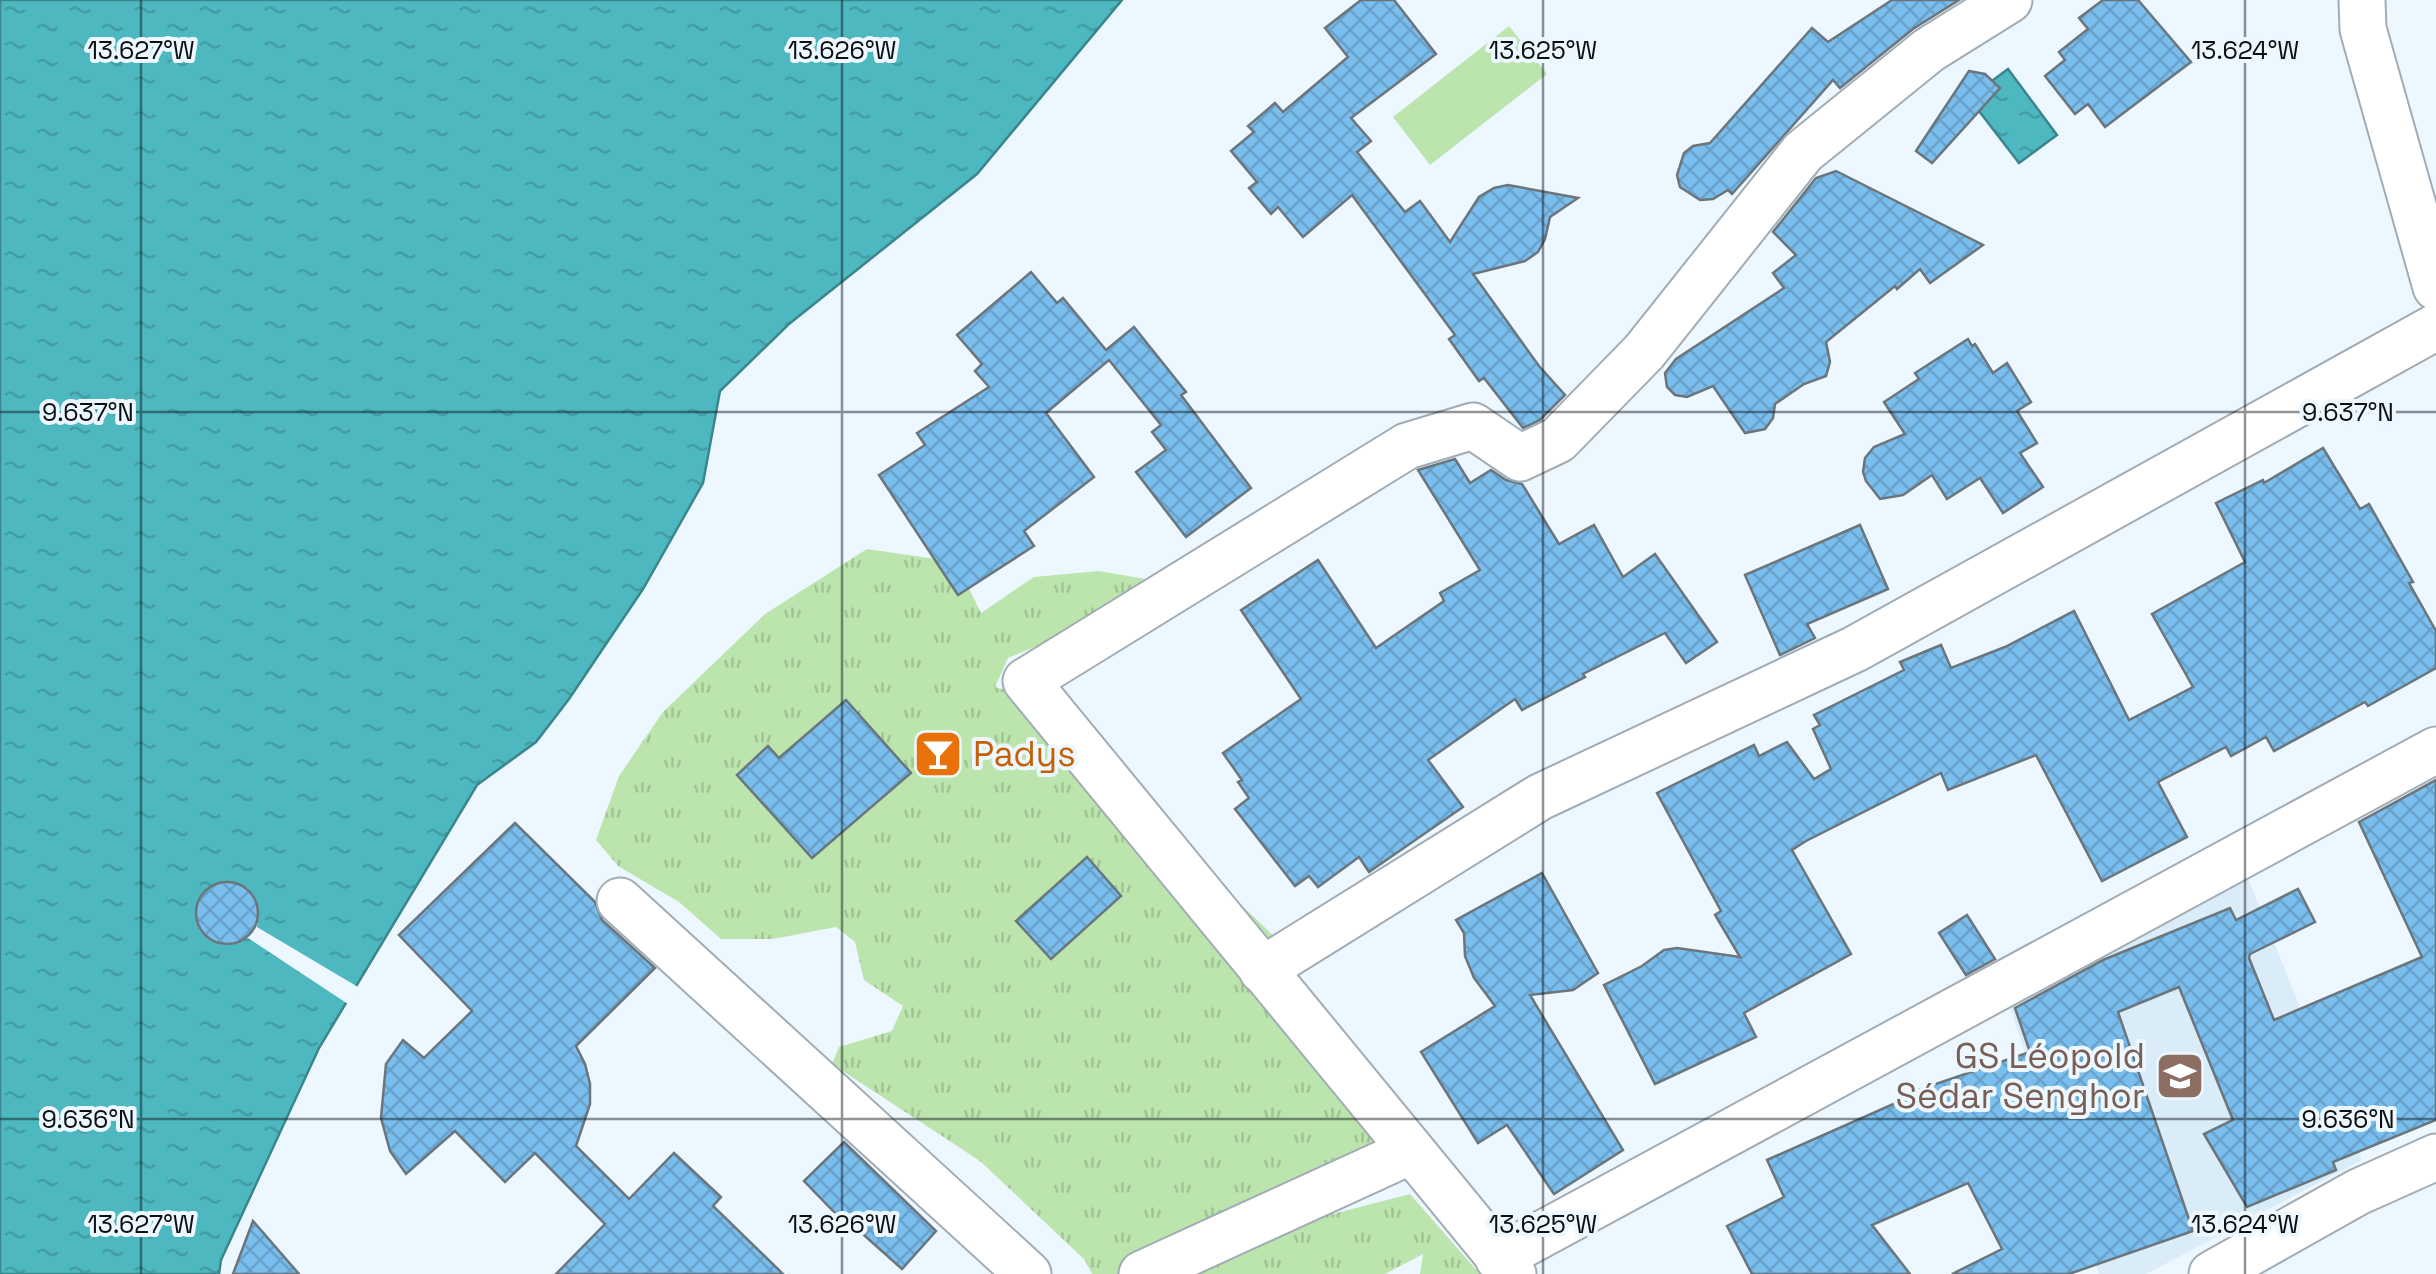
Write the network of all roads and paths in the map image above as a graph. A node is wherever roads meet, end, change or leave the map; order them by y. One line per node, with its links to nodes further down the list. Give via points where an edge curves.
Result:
1 (2009, 0): 7 (street, via 1929,50 1804,152 1644,352 1558,440 1520,458 1473,426 1407,446 1026,681)
2 (2362, 0): 3 (street, via 2363,28)
3 (2436, 287)
4 (2436, 327): 7 (street, via 1855,649 1540,796)
5 (2436, 750): 10 (street)
6 (620, 901): 11 (street)
7 (1262, 970): 8 (street)
8 (1411, 1151): 10 (street); 12 (street)
9 (2436, 1157): 13 (street, via 2358,1192)
10 (1506, 1266)
11 (1028, 1274)
12 (1142, 1274)
13 (2212, 1274)

